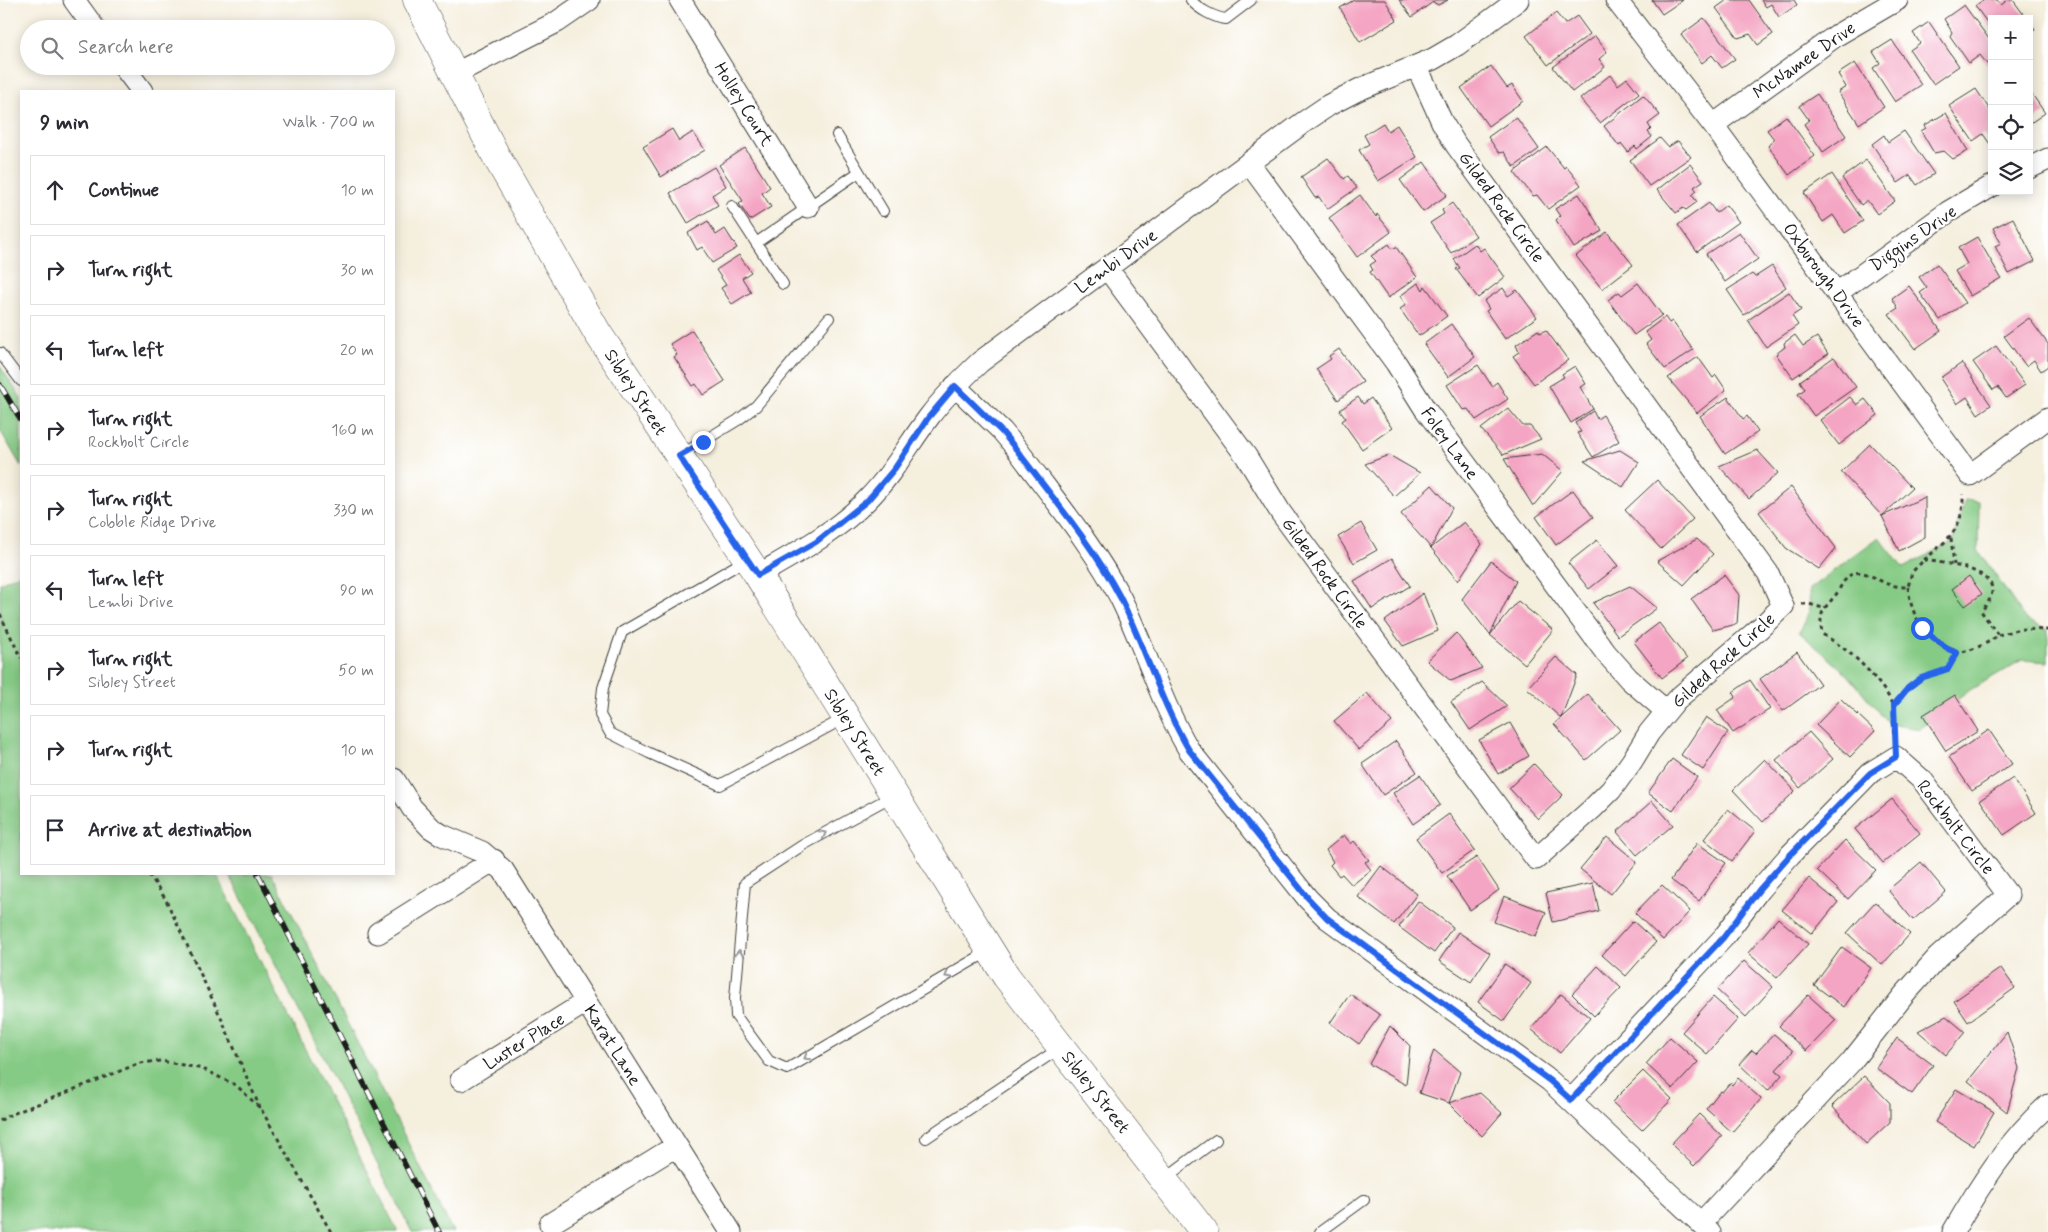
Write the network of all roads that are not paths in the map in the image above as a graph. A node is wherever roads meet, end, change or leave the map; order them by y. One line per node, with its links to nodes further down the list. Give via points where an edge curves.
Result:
1 (74, 0): 10 (street)
2 (417, 0): 12 (street, Sibley Street)
3 (589, 0): 12 (street, via 558,22)
4 (680, 0): 23 (street, Holley Court)
5 (1191, 0): 6 (lane, via 1226,19)
6 (1251, 0)
7 (1518, 0): 11 (street, Lembi Drive, via 1457,45)
8 (1616, 0): 15 (street, Oxburough Drive)
9 (1897, 0): 15 (street, McNamee Drive, via 1837,35)
10 (89, 20)
11 (1416, 67): 18 (street, Lembi Drive, via 1329,105); 36 (street, Gilded Rock Circle, via 1456,145 1762,565 1784,606)
12 (454, 74): 34 (street, Sibley Street, via 496,156 597,332)
13 (130, 75): 14 (street)
14 (141, 90)
15 (1713, 125): 28 (street, Oxburough Drive)
16 (837, 135): 20 (lane)
17 (2048, 159): 19 (street)
18 (1249, 163): 26 (street, Lembi Drive); 36 (street, Foley Lane, via 1396,363 1425,409 1606,653 1629,679)
19 (2033, 166)
20 (859, 172): 23 (lane); 24 (lane)
21 (1988, 188): 28 (street, Diggins Drive, via 1948,212)
22 (732, 206): 25 (lane)
23 (808, 207): 25 (lane)
24 (883, 211)
25 (756, 243): 27 (lane)
26 (1107, 268): 32 (street, Lembi Drive, via 980,362); 36 (street, Gilded Rock Circle, via 1246,456 1281,513 1536,859 1612,790)
27 (784, 284)
28 (1837, 293): 33 (street, Oxburough Drive, via 1970,475)
29 (829, 318): 34 (lane, via 756,406)
30 (0, 353): 31 (lane)
31 (20, 380)
32 (955, 386): 35 (street, Lembi Drive, via 867,501 816,542); 46 (street, via 1007,437 1104,568 1121,599 1173,723 1189,750 1308,898 1327,918 1550,1081)
33 (2048, 418)
34 (679, 456): 35 (street, Sibley Street)
35 (752, 567): 37 (street, Sibley Street); 37 (lane, via 622,632 602,688 600,715 610,733 720,785)
36 (1666, 711)
37 (846, 717): 39 (street, Sibley Street)
38 (395, 781): 40 (street, via 412,808 430,828)
39 (894, 795): 42 (street, Sibley Street); 42 (lane, Sibley Street, one-way to 39, via 786,1069 769,1062 736,1016 745,883 802,845)
40 (494, 860): 41 (street); 43 (street, Karat Lane, via 511,881)
41 (378, 933)
42 (990, 950): 44 (street, Sibley Street)
43 (586, 1002): 45 (street, Luster Place); 50 (street, Karat Lane)
44 (1061, 1047): 48 (lane); 51 (street, Sibley Street)
45 (461, 1080)
46 (1571, 1100): 54 (street); 54 (street, Rockbolt Circle, via 1723,938 1790,855 1870,773 1896,757 1923,781 2008,895 1938,957 1851,1062)
47 (2048, 1105): 58 (street, via 2017,1137 1986,1178)
48 (926, 1138)
49 (1216, 1140): 51 (lane)
50 (676, 1146): 53 (street); 55 (street, Karat Lane)
51 (1164, 1180): 56 (street, Sibley Street)
52 (1364, 1200): 57 (lane)
53 (550, 1224)
54 (1705, 1227)
55 (730, 1232)
56 (1204, 1232)
57 (1320, 1232)
58 (1953, 1232)

